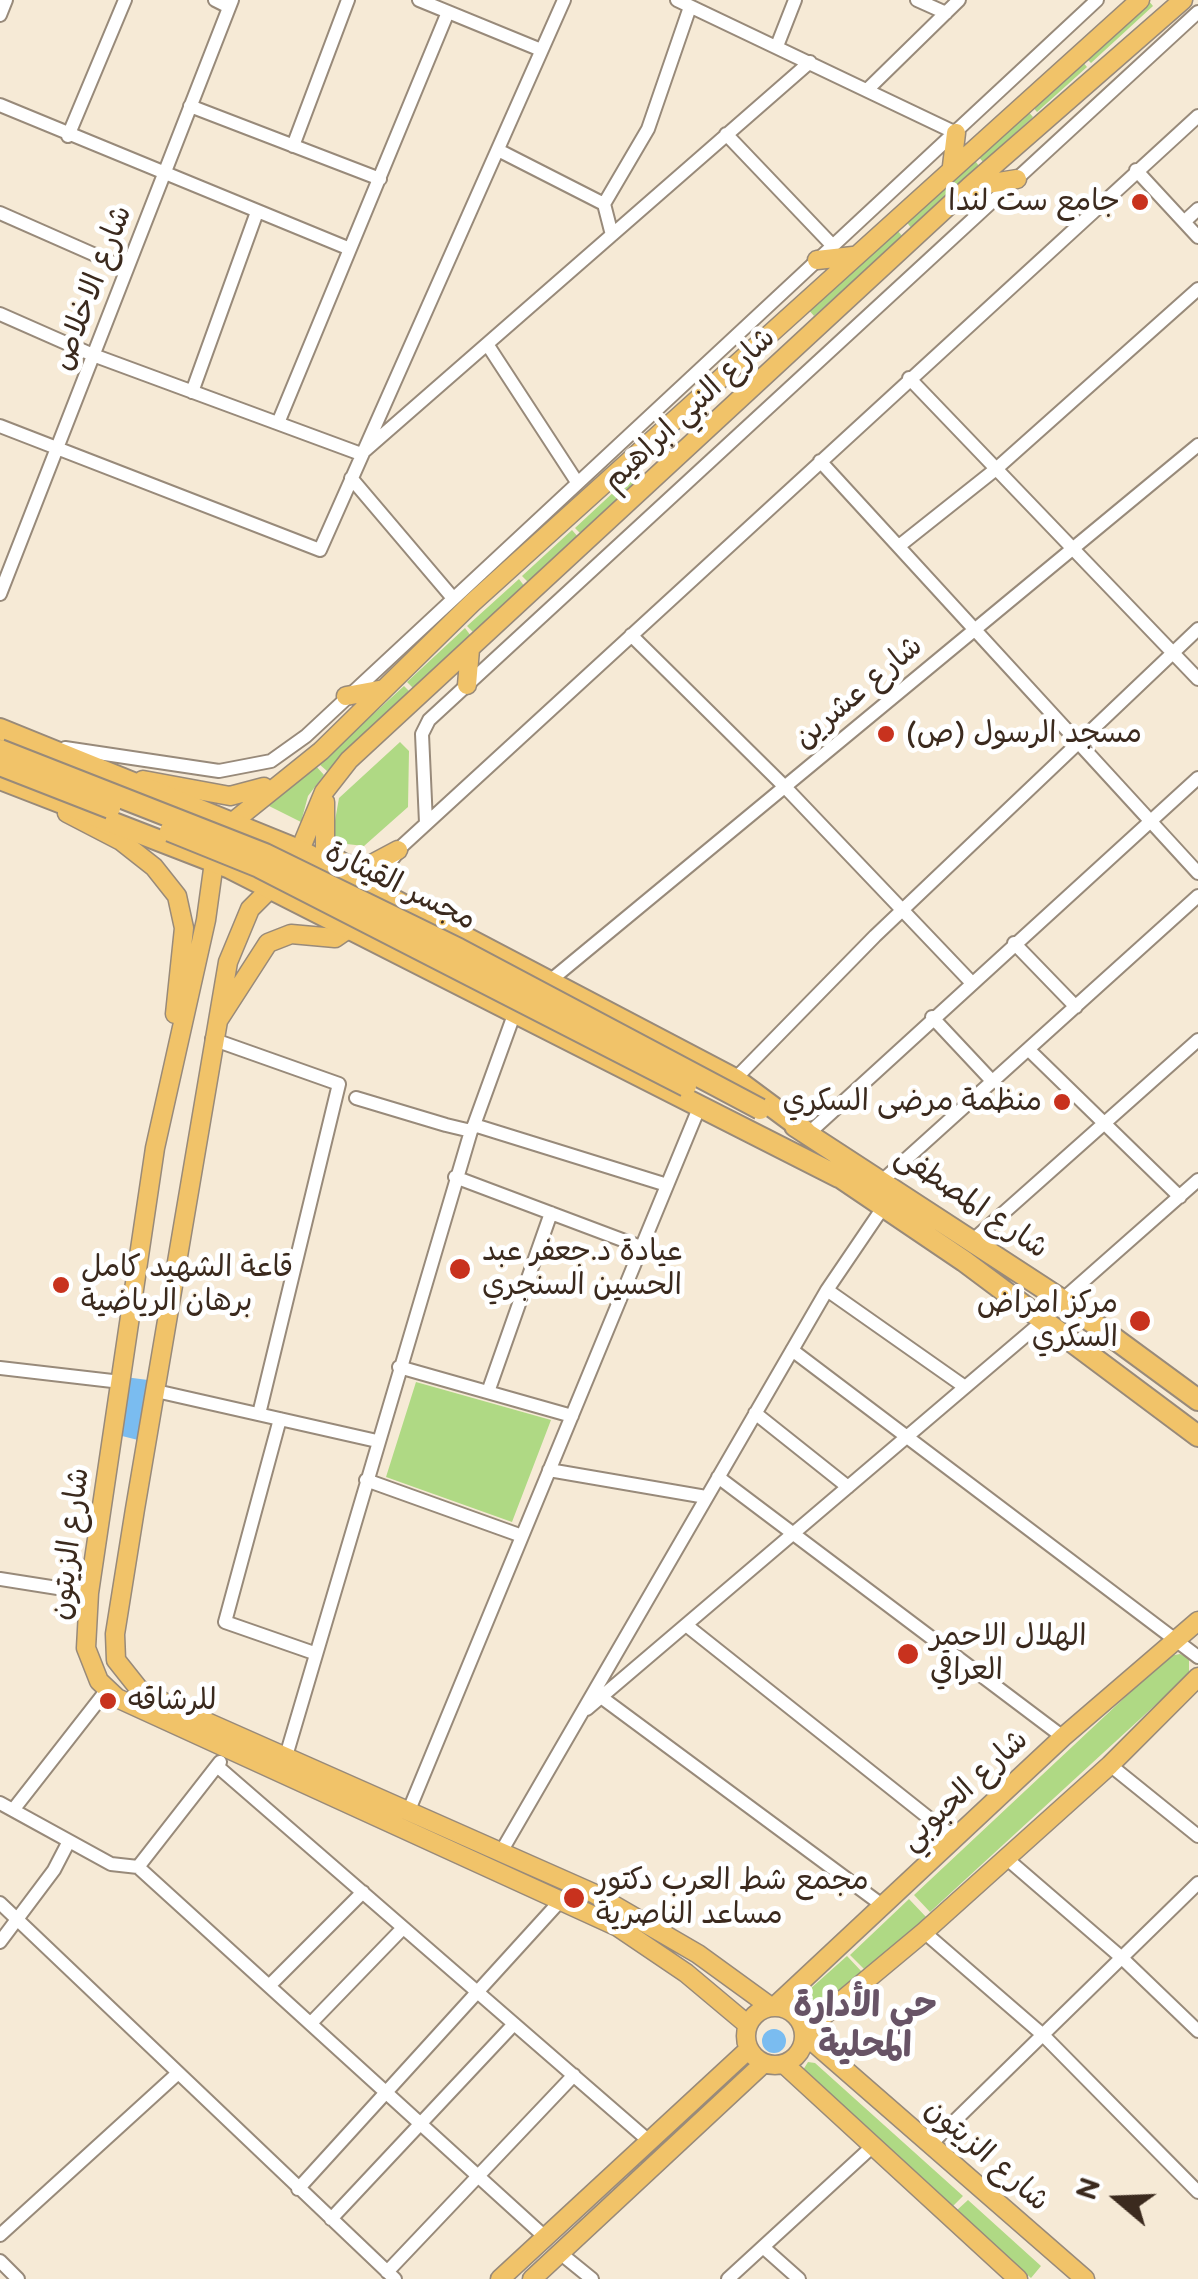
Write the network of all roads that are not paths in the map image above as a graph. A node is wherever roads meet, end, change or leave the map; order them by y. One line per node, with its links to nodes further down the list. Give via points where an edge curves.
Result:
1 (125, 0): 26 (street)
2 (215, 0): 11 (street)
3 (348, 0): 27 (street)
4 (419, 0): 14 (street)
5 (564, 0): 18 (street)
6 (795, 0): 17 (street)
7 (917, 0): 16 (street)
8 (959, 0): 16 (street)
9 (1140, 0): 29 (main road, شارع النبي ابراهيم)
10 (1093, 2): 24 (street)
11 (230, 3): 22 (street, شارع الاخلاص)
12 (684, 3): 17 (street); 35 (street, via 648,129)
13 (1179, 3): 34 (main road, شارع النبي ابراهيم)
14 (448, 12): 18 (street); 32 (street)
15 (1198, 12): 33 (street)
16 (946, 13): 20 (street)
17 (778, 46): 19 (street)
18 (541, 50): 28 (street)
19 (810, 62): 20 (street); 25 (street)
20 (867, 90): 24 (street)
21 (0, 105): 26 (street)
22 (190, 106): 27 (street); 31 (street, شارع الاخلاص)
23 (1198, 116): 30 (street)
24 (956, 133): 29 (main road); 42 (street)
25 (726, 134): 40 (street); 42 (street)
26 (68, 136): 31 (street)
27 (292, 146): 32 (street)
28 (498, 150): 35 (street); 59 (street)
29 (952, 166): 44 (main road, شارع النبي ابراهيم)
30 (1136, 170): 39 (street); 51 (street)
31 (164, 174): 37 (street); 46 (street, شارع الاخلاص)
32 (380, 179): 43 (street)
33 (1017, 179): 34 (main road); 74 (street)
34 (969, 187): 54 (main road, شارع النبي ابراهيم)
35 (604, 204): 40 (street)
36 (1198, 210): 39 (street)
37 (258, 212): 43 (street); 53 (street)
38 (0, 213): 46 (street)
39 (1184, 222): 41 (street)
40 (612, 236): 49 (street)
41 (1198, 237)
42 (832, 246): 45 (street)
43 (350, 249): 55 (street)
44 (854, 256): 45 (main road); 52 (main road, شارع النبي ابراهيم)
45 (817, 260): 63 (street)
46 (127, 269): 50 (street, شارع الاخلاص)
47 (1198, 289): 61 (street)
48 (0, 314): 50 (street)
49 (487, 344): 59 (street); 63 (street)
50 (93, 355): 53 (street); 58 (street, شارع الاخلاص)
51 (909, 378): 60 (street); 61 (street)
52 (709, 389): 54 (main road); 75 (main road, شارع النبي ابراهيم)
53 (192, 392): 55 (street)
54 (730, 410): 71 (main road, شارع النبي ابراهيم)
55 (278, 423): 59 (street)
56 (0, 426): 58 (street)
57 (1198, 446): 65 (street, شارع عشرين)
58 (57, 449): 62 (street, via 320,550); 66 (street, شارع الاخلاص)
59 (361, 454): 62 (street)
60 (820, 460): 64 (street); 70 (street)
61 (996, 469): 64 (street); 65 (street)
62 (351, 478): 67 (street)
63 (578, 482): 67 (street)
64 (900, 546): 68 (street)
65 (1072, 549): 68 (street, شارع عشرين); 72 (street)
66 (0, 594)
67 (452, 597): 76 (street)
68 (976, 629): 79 (street); 86 (street, شارع عشرين)
69 (1198, 629): 72 (street)
70 (631, 634): 86 (street); 90 (street)
71 (470, 648): 74 (main road); 85 (main road, شارع النبي ابراهيم)
72 (1173, 652): 73 (street); 79 (street)
73 (1198, 679)
74 (467, 685): 90 (street, via 424,727)
75 (384, 689): 76 (main road); 84 (main road, شارع النبي ابراهيم, via 320,751)
76 (346, 696): 78 (street, via 306,736 252,768 183,768)
77 (0, 729): 78 (highway)
78 (36, 742): 81 (highway)
79 (1077, 744): 89 (street); 101 (street)
80 (0, 750): 116 (highway, مجسر القيثارة, bridge, via 265,854 458,949)
81 (114, 772): 84 (main road, via 230,796); 87 (highway)
82 (1, 775): 91 (highway); 116 (highway, مجسر القيثارة, bridge, via 259,867); 120 (main road, via 120,841 154,866 177,896 182,966)
83 (1198, 778): 89 (street)
84 (274, 784): 88 (main road, شارع النبي ابراهيم)
85 (329, 786): 92 (main road); 94 (main road, شارع النبي ابراهيم)
86 (785, 787): 101 (street); 104 (street, شارع عشرين)
87 (153, 790): 88 (highway); 91 (highway, via 163,803 160,817 152,830)
88 (234, 821): 94 (highway); 95 (main road, شارع النبي ابراهيم)
89 (1149, 822): 97 (street); 103 (street)
90 (426, 824): 93 (street)
91 (137, 832): 95 (highway)
92 (325, 848): 93 (main road, via 356,866); 96 (main road)
93 (398, 850): 98 (street)
94 (301, 851): 96 (highway); 99 (main road, شارع النبي ابراهيم)
95 (214, 862): 99 (highway); 120 (main road, شارع الزيتون)
96 (340, 871): 98 (highway)
97 (1198, 873)
98 (371, 886): 102 (street); 104 (highway)
99 (272, 888): 102 (highway); 109 (main road, شارع الزيتون, via 238,929)
100 (1198, 896): 106 (street)
101 (903, 910): 105 (street); 112 (street)
102 (352, 927): 107 (highway); 109 (main road, via 335,938 292,934 268,943)
103 (1014, 944): 105 (street); 106 (street)
104 (552, 980): 112 (highway)
105 (971, 982): 108 (street)
106 (1076, 1007): 111 (street)
107 (515, 1012): 115 (highway); 118 (street)
108 (932, 1018): 113 (street); 119 (street)
109 (213, 1031): 139 (main road, شارع الزيتون); 142 (street, via 340,1084)
110 (1198, 1040): 117 (street)
111 (1029, 1050): 113 (street); 117 (street)
112 (735, 1079): 119 (highway)
113 (994, 1082): 123 (street)
114 (356, 1098): 118 (street)
115 (699, 1108): 121 (highway); 125 (street)
116 (757, 1116): 119 (highway); 121 (highway)
117 (1106, 1122): 126 (street); 129 (street)
118 (472, 1128): 122 (street); 125 (street)
119 (807, 1132): 123 (highway, شارع المصطفى)
120 (155, 1148): 137 (main road, شارع الزيتون)
121 (839, 1176): 127 (highway, شارع المصطفى)
122 (455, 1177): 128 (street); 135 (street)
123 (883, 1180): 129 (highway, شارع المصطفى)
124 (1198, 1180): 126 (street)
125 (667, 1185): 130 (street)
126 (1180, 1196): 132 (street)
127 (884, 1206): 131 (street); 133 (highway, شارع المصطفى)
128 (551, 1213): 130 (street); 140 (street)
129 (973, 1240): 132 (highway, شارع المصطفى)
130 (641, 1247): 144 (street)
131 (827, 1290): 134 (street); 138 (street)
132 (1062, 1300): 141 (highway, شارع المصطفى)
133 (1044, 1320): 138 (street); 146 (highway, شارع المصطفى)
134 (792, 1350): 143 (street); 148 (street)
135 (399, 1367): 140 (street); 149 (street)
136 (0, 1368): 137 (street)
137 (121, 1382): 147 (main road, شارع الزيتون)
138 (965, 1387): 148 (street)
139 (156, 1390): 142 (street); 150 (main road, شارع الزيتون)
140 (488, 1392): 144 (street)
141 (1198, 1400)
142 (259, 1414): 145 (street)
143 (755, 1414): 152 (street); 154 (street)
144 (572, 1416): 151 (street)
145 (280, 1418): 149 (street); 165 (street, via 225,1622)
146 (1198, 1436)
147 (113, 1437): 150 (main road, via 125,1456 138,1454); 156 (main road, شارع الزيتون)
148 (906, 1437): 154 (street); 164 (street)
149 (377, 1440): 153 (street)
150 (147, 1442): 157 (main road, شارع الزيتون)
151 (549, 1470): 155 (street); 159 (street)
152 (718, 1476): 155 (street); 158 (street)
153 (366, 1480): 159 (street); 165 (street)
154 (848, 1487): 158 (street)
155 (706, 1498): 170 (street)
156 (103, 1504): 157 (main road, via 120,1490); 161 (main road, شارع الزيتون)
157 (135, 1509): 173 (main road, شارع الزيتون, via 116,1660 139,1688)
158 (794, 1532): 163 (street); 171 (street)
159 (522, 1536): 177 (street)
160 (0, 1579): 161 (street)
161 (90, 1593): 168 (main road, شارع الزيتون, via 86,1648)
162 (1198, 1621): 164 (main road, شارع الحبوبي)
163 (686, 1625): 169 (street); 179 (street)
164 (1175, 1640): 166 (street); 171 (main road, شارع الحبوبي)
165 (314, 1653): 173 (street)
166 (1198, 1657)
167 (1198, 1677): 174 (main road)
168 (106, 1691): 172 (main road); 176 (street)
169 (602, 1697): 170 (street); 188 (street)
170 (578, 1718): 181 (street)
171 (1063, 1737): 179 (main road, شارع الحبوبي)
172 (229, 1751): 175 (street); 186 (main road)
173 (286, 1756): 177 (main road, شارع الزيتون)
174 (1110, 1765): 178 (street); 182 (main road)
175 (216, 1766): 183 (street); 185 (street)
176 (6, 1807): 180 (street)
177 (409, 1810): 181 (main road, شارع الزيتون)
178 (1198, 1836)
179 (954, 1838): 188 (main road, شارع الحبوبي)
180 (68, 1843): 183 (street, via 111,1864); 189 (street)
181 (501, 1852): 196 (main road, شارع الزيتون, via 638,1916)
182 (1006, 1858): 191 (main road); 193 (street)
183 (138, 1867): 194 (street)
184 (1198, 1883): 193 (street)
185 (362, 1892): 190 (street); 194 (street)
186 (562, 1899): 195 (street); 199 (main road, via 653,1949)
187 (0, 1903): 189 (street)
188 (882, 1906): 196 (main road, شارع الحبوبي)
189 (18, 1920): 192 (street); 206 (street)
190 (403, 1928): 195 (street); 197 (street)
191 (924, 1932): 201 (main road); 202 (street)
192 (0, 1942)
193 (1122, 1958): 200 (street); 202 (street)
194 (269, 1986): 197 (street)
195 (478, 1992): 198 (street); 208 (street)
196 (773, 2007): 199 (main road); 201 (main road, via 790,2011)
197 (310, 2024): 208 (street)
198 (514, 2024): 207 (street); 209 (street)
199 (748, 2025): 203 (main road)
200 (1198, 2031)
201 (804, 2033): 205 (main road, via 799,2053); 211 (main road, شارع الزيتون)
202 (1043, 2035): 211 (street); 215 (street)
203 (749, 2048): 204 (main road); 210 (main road)
204 (764, 2064): 205 (main road); 220 (main road)
205 (784, 2064): 212 (main road)
206 (177, 2074): 214 (street); 217 (street)
207 (574, 2075): 210 (street); 213 (street)
208 (386, 2092): 209 (street); 214 (street)
209 (420, 2124): 213 (street); 216 (street)
210 (648, 2141): 218 (main road)
211 (931, 2144): 230 (main road, شارع الزيتون)
212 (874, 2145): 219 (street); 229 (main road)
213 (478, 2176): 218 (street); 222 (street)
214 (298, 2188): 216 (street)
215 (1198, 2192)
216 (331, 2219): 222 (street)
217 (0, 2235)
218 (545, 2237): 224 (main road)
219 (763, 2247): 227 (street); 228 (street)
220 (560, 2253): 225 (main road); 226 (street)
221 (0, 2261): 223 (street)
222 (391, 2276)
223 (18, 2279)
224 (500, 2279)
225 (532, 2279)
226 (592, 2279)
227 (728, 2279)
228 (799, 2279)
229 (1018, 2279)
230 (1085, 2279)

